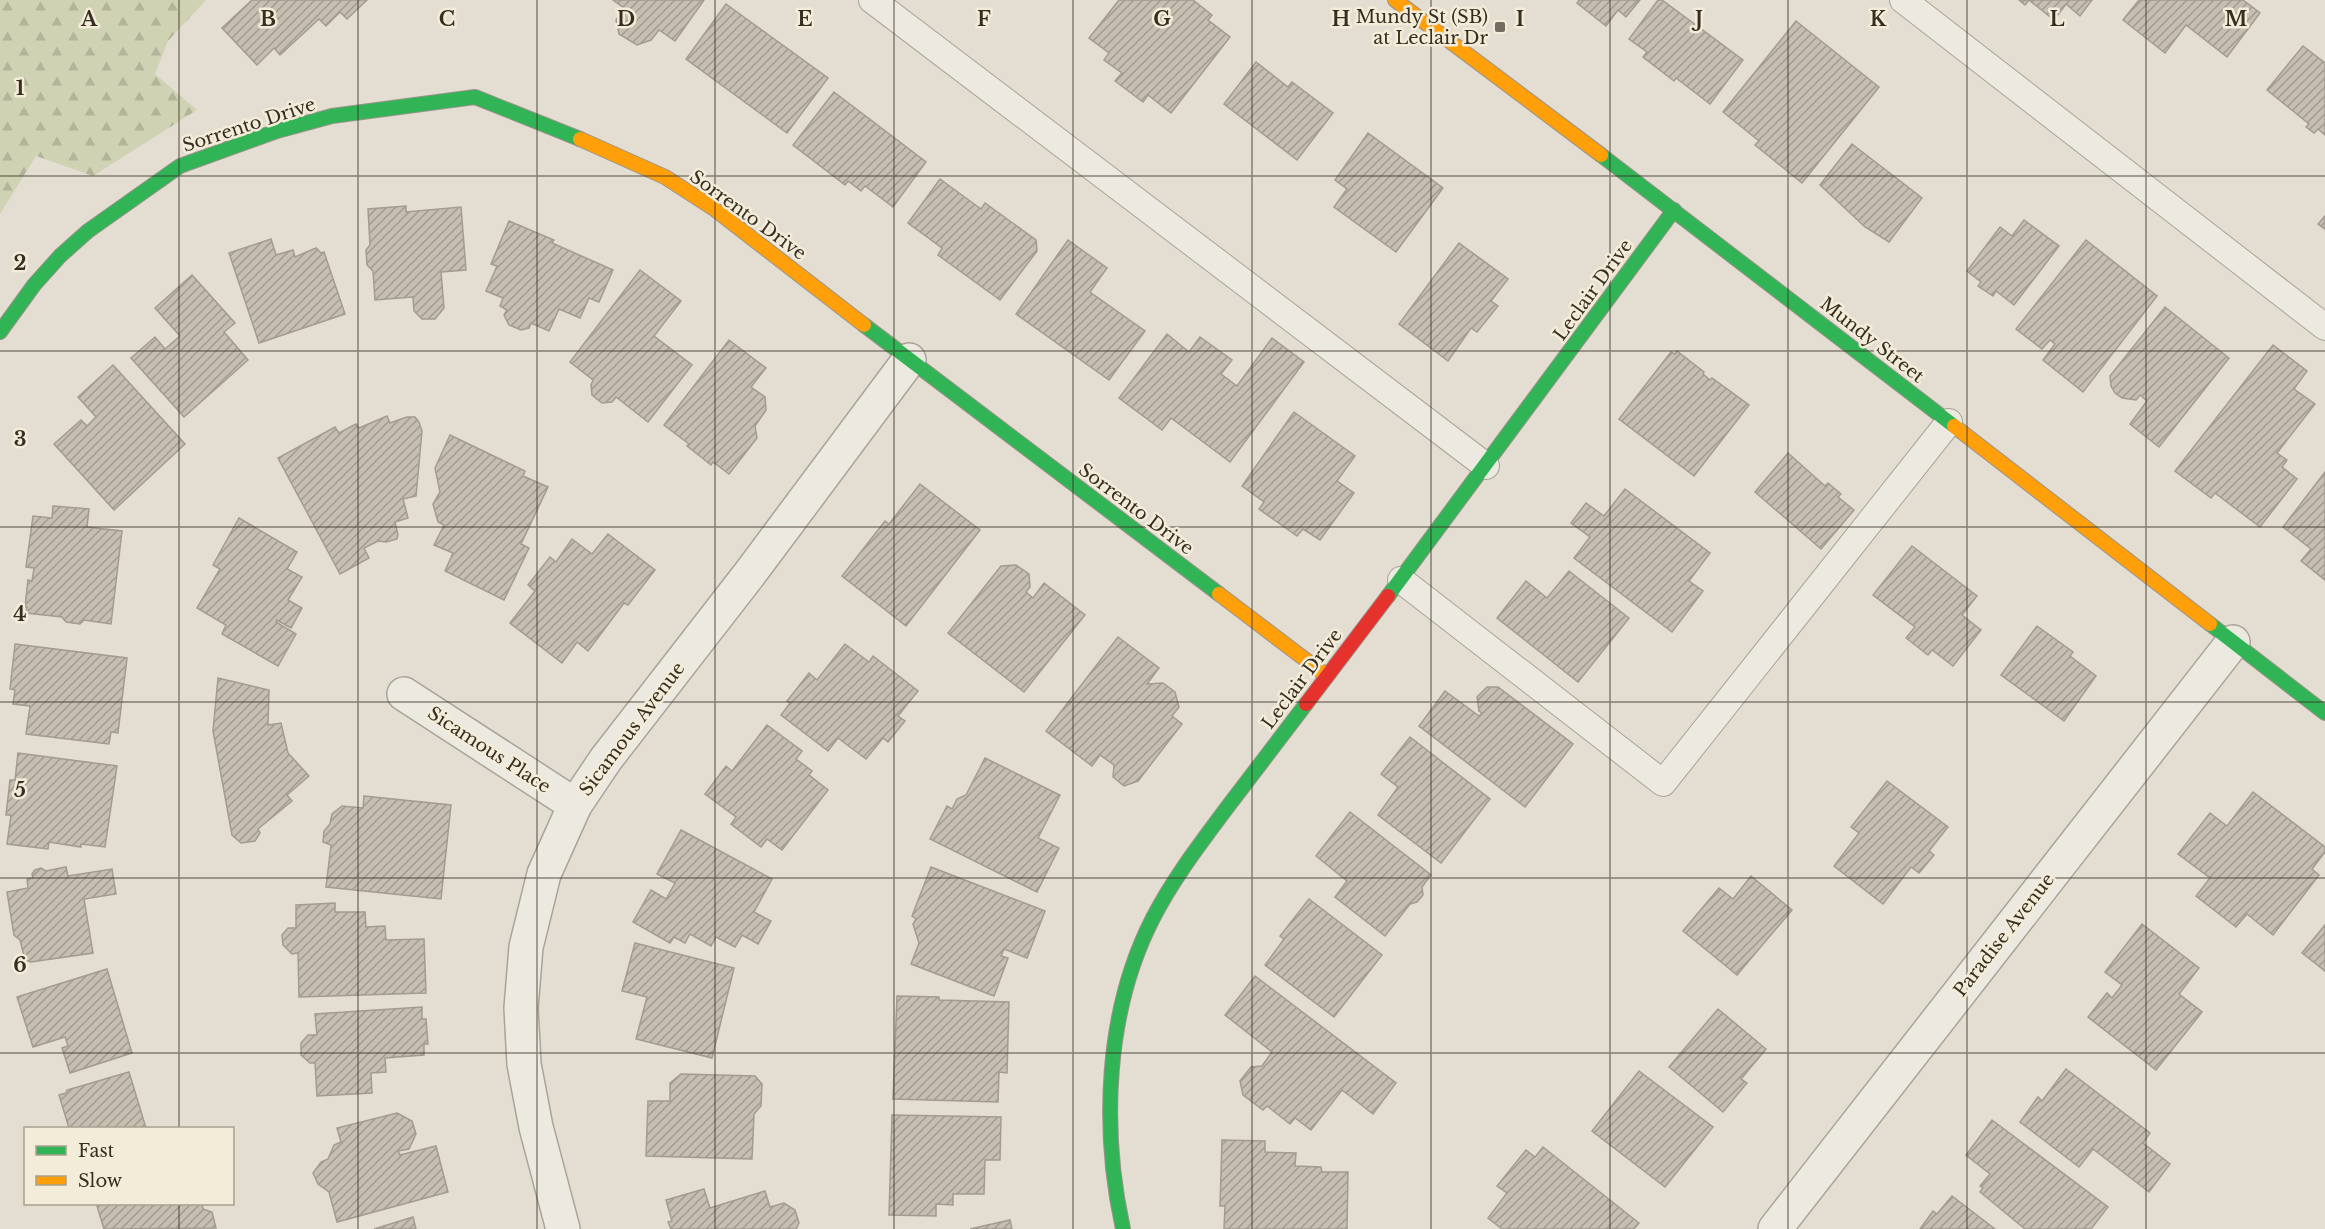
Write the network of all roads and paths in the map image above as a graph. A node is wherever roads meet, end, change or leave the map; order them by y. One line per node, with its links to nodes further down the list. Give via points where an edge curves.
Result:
1 (872, 0): 9 (lane)
2 (1395, 0): 4 (street, Mundy Street)
3 (1903, 0): 5 (lane)
4 (1674, 210): 8 (street, Mundy Street); 9 (street, Leclair Drive)
5 (2325, 327)
6 (0, 332): 7 (street, Sorrento Drive, via 34,285 81,237 180,166 277,130 333,116 475,97 665,177 713,207)
7 (909, 360): 12 (street, Sorrento Drive); 15 (street, Sicamous Avenue, via 606,759)
8 (1949, 422): 10 (lane, via 1663,783); 11 (street, Mundy Street)
9 (1486, 466): 10 (street, Leclair Drive)
10 (1401, 580): 12 (street, Leclair Drive)
11 (2233, 642): 14 (street, Mundy Street); 18 (street, Paradise Avenue)
12 (1327, 676): 17 (street, Leclair Drive, via 1198,846 1146,931 1116,1039 1110,1089 1113,1182)
13 (404, 694): 15 (street, Sicamous Place)
14 (2325, 713)
15 (575, 806): 16 (street, Sicamous Avenue, via 544,874 526,947 521,1008 524,1064)
16 (563, 1229)
17 (1123, 1229)
18 (1775, 1229)

